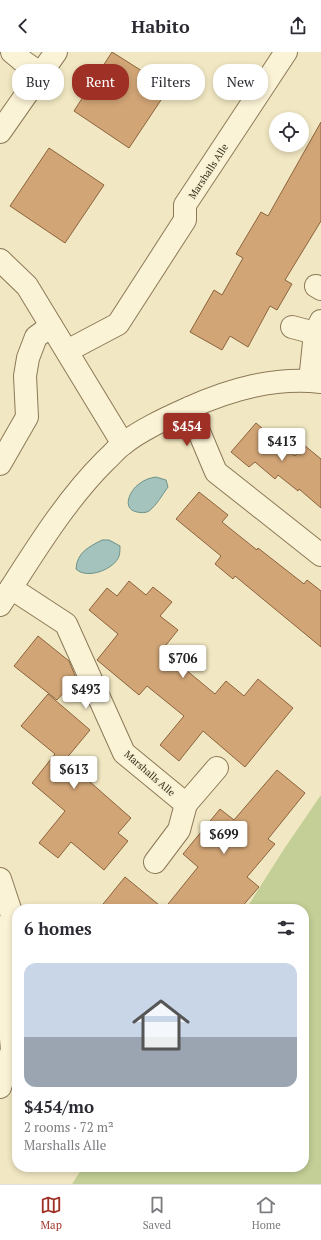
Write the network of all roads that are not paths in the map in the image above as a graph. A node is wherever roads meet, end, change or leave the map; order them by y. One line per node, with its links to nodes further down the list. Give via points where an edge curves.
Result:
1 (12, 52): 4 (street)
2 (56, 52): 5 (street)
3 (286, 52): 12 (street, Marshalls Alle, via 185,205 186,220 118,324)
4 (27, 64)
5 (47, 64)
6 (22, 100): 7 (street)
7 (0, 132)
8 (0, 260): 9 (street, via 27,286)
9 (51, 326): 12 (street); 16 (street, via 36,337 28,358 25,376 27,417)
10 (292, 327): 11 (street)
11 (318, 327): 13 (street, Marshalls Alle)
12 (67, 351): 15 (street)
13 (316, 381): 14 (street, Marshalls Alle, via 281,382 240,388)
14 (189, 408): 15 (street, Marshalls Alle, via 166,418); 17 (street, via 216,472)
15 (123, 444): 18 (street, Marshalls Alle, via 90,476 52,526)
16 (0, 464)
17 (321, 555)
18 (6, 597): 20 (street, Marshalls Alle, via 66,624 124,753)
19 (217, 768): 20 (street)
20 (186, 804): 21 (street, via 180,830)
21 (155, 862)
22 (0, 879): 23 (street, via 12,915 3,947 12,1050)
23 (0, 1087)

